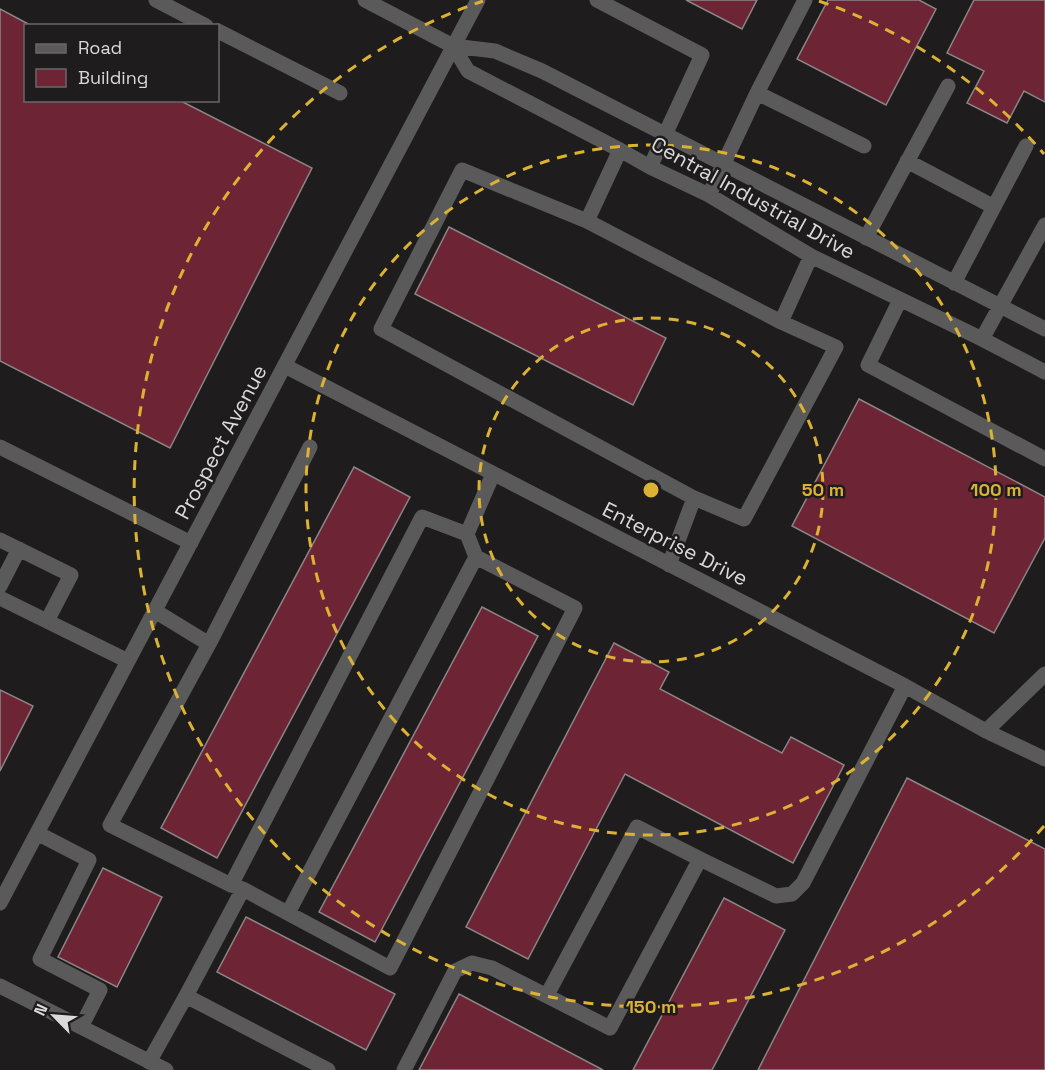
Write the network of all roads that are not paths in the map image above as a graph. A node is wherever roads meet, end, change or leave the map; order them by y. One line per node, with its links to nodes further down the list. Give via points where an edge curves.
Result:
1 (156, 0): 6 (street)
2 (365, 0): 9 (street, Central Industrial Drive)
3 (478, 0): 9 (street, Prospect Avenue)
4 (597, 0): 13 (street, via 702,55)
5 (805, 0): 12 (street)
6 (178, 5): 7 (street)
7 (203, 24)
8 (219, 32): 11 (street)
9 (453, 46): 13 (street, Central Industrial Drive, via 495,51); 16 (street, Central Industrial Drive, via 468,71); 33 (street, Prospect Avenue)
10 (948, 86): 17 (street)
11 (340, 93)
12 (757, 93): 14 (street); 18 (street)
13 (665, 135): 18 (street, Central Industrial Drive); 19 (street)
14 (864, 146)
15 (1026, 146): 21 (street)
16 (620, 150): 19 (street, Central Industrial Drive); 22 (street)
17 (907, 162): 21 (street); 24 (street)
18 (723, 165): 20 (street); 24 (street, Central Industrial Drive)
19 (650, 166): 20 (street, Central Industrial Drive)
20 (709, 195): 26 (street, Central Industrial Drive)
21 (994, 207): 27 (street)
22 (587, 221): 30 (street); 39 (street, via 462,170 381,329)
23 (1045, 225): 25 (street)
24 (866, 238): 27 (street, Central Industrial Drive)
25 (1040, 246): 29 (street)
26 (811, 256): 28 (street, Central Industrial Drive); 30 (street)
27 (954, 283): 29 (street, Central Industrial Drive)
28 (900, 300): 32 (street, Central Industrial Drive); 37 (street, via 868,365)
29 (1000, 307): 31 (street, Central Industrial Drive); 32 (street)
30 (781, 322): 39 (street, via 836,347 744,519)
31 (1045, 329)
32 (982, 339): 34 (street, Central Industrial Drive)
33 (285, 366): 38 (street, Enterprise Drive); 42 (street, Prospect Avenue)
34 (1045, 372)
35 (0, 447): 42 (street)
36 (310, 447): 50 (street)
37 (1045, 459)
38 (493, 474): 40 (street); 45 (street, Enterprise Drive)
39 (694, 498): 45 (street)
40 (467, 534): 44 (street); 58 (street, via 422,517)
41 (0, 540): 43 (street)
42 (191, 543): 48 (street, Prospect Avenue)
43 (18, 549): 46 (street); 49 (street, via 70,575)
44 (476, 557): 60 (street); 60 (street, via 575,608 390,968)
45 (669, 565): 53 (street, Enterprise Drive)
46 (0, 586)
47 (0, 598): 49 (street)
48 (155, 611): 50 (street); 51 (street, Prospect Avenue)
49 (47, 621): 51 (street)
50 (209, 644): 58 (street, via 110,825)
51 (128, 661): 56 (street, Prospect Avenue)
52 (1045, 674): 54 (street)
53 (905, 687): 54 (street, Enterprise Drive); 57 (street, via 803,883 792,894 776,896)
54 (986, 731): 55 (street, Enterprise Drive)
55 (1045, 759)
56 (37, 833): 59 (street, Prospect Avenue); 64 (street, via 89,860 40,959 100,990)
57 (700, 859): 62 (street, via 637,826); 62 (street, via 610,1028)
58 (237, 887): 60 (street); 63 (street)
59 (0, 903)
60 (288, 913)
61 (0, 986): 64 (street)
62 (547, 995): 68 (street, via 492,968 472,963 455,971)
63 (186, 996): 65 (street); 67 (street)
64 (81, 1028): 65 (street)
65 (149, 1062): 66 (street)
66 (166, 1070)
67 (328, 1070)
68 (404, 1070)

